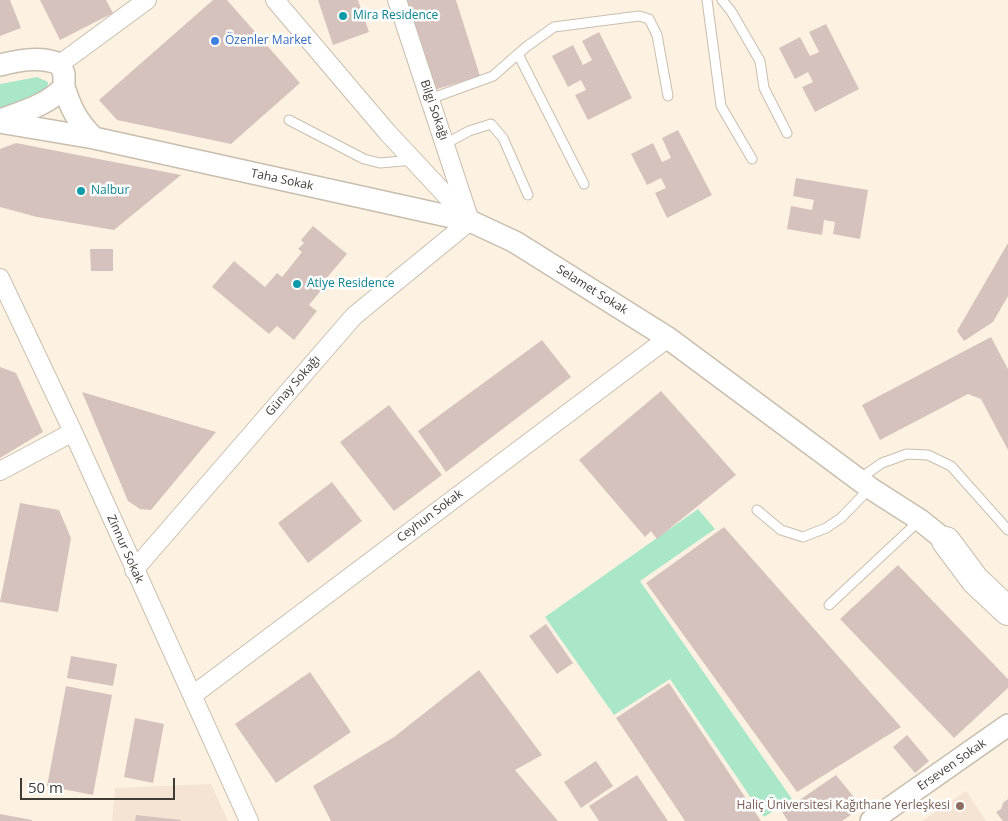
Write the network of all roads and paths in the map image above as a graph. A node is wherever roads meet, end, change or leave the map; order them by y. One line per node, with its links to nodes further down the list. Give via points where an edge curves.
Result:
1 (147, 0): 7 (street)
2 (275, 0): 18 (street, Selamet Sokak)
3 (397, 0): 11 (street, Bilgi Sokağı)
4 (707, 0): 17 (lane, via 721,106)
5 (722, 0): 14 (lane, via 760,61 764,88)
6 (518, 54): 10 (lane, via 554,27 640,16 650,19 658,35); 11 (lane, via 492,76); 19 (lane)
7 (60, 64): 8 (street, via 48,59 32,59); 9 (street)
8 (0, 65)
9 (64, 87): 13 (street, via 38,106); 15 (street, via 71,109)
10 (668, 96)
11 (430, 99): 16 (street, Bilgi Sokağı)
12 (289, 120): 18 (lane, via 364,159 380,163)
13 (0, 121): 15 (street, Taha Sokak)
14 (787, 133)
15 (94, 138): 21 (street, Taha Sokak)
16 (445, 144): 20 (lane, via 469,130 491,124 503,138); 21 (street, Bilgi Sokağı)
17 (752, 159)
18 (413, 160): 21 (street, Selamet Sokak)
19 (584, 184)
20 (528, 195)
21 (470, 221): 23 (street, Selamet Sokak, via 515,242); 31 (street, Günay Sokağı, via 354,316)
22 (0, 278): 24 (street, Zinnur Sokak)
23 (668, 338): 26 (street, Selamet Sokak); 35 (street, Ceyhun Sokak)
24 (73, 432): 25 (street); 31 (street, Zinnur Sokak)
25 (0, 471)
26 (865, 484): 27 (lane, via 841,518 803,537 781,530); 28 (street, Selamet Sokak); 29 (lane, via 882,463 907,454 928,455 951,466)
27 (757, 510)
28 (920, 520): 30 (street, Selamet Sokak); 33 (lane)
29 (1008, 530)
30 (946, 541): 32 (main road); 34 (main road, via 975,580)
31 (134, 570): 35 (street, Zinnur Sokak)
32 (1008, 590)
33 (829, 604)
34 (1008, 611)
35 (193, 694): 38 (street, Zinnur Sokak)
36 (1008, 725): 39 (street, Erseven Sokak)
37 (1008, 742): 40 (street, Erseven Sokak)
38 (249, 821)
39 (871, 821)
40 (894, 821)

